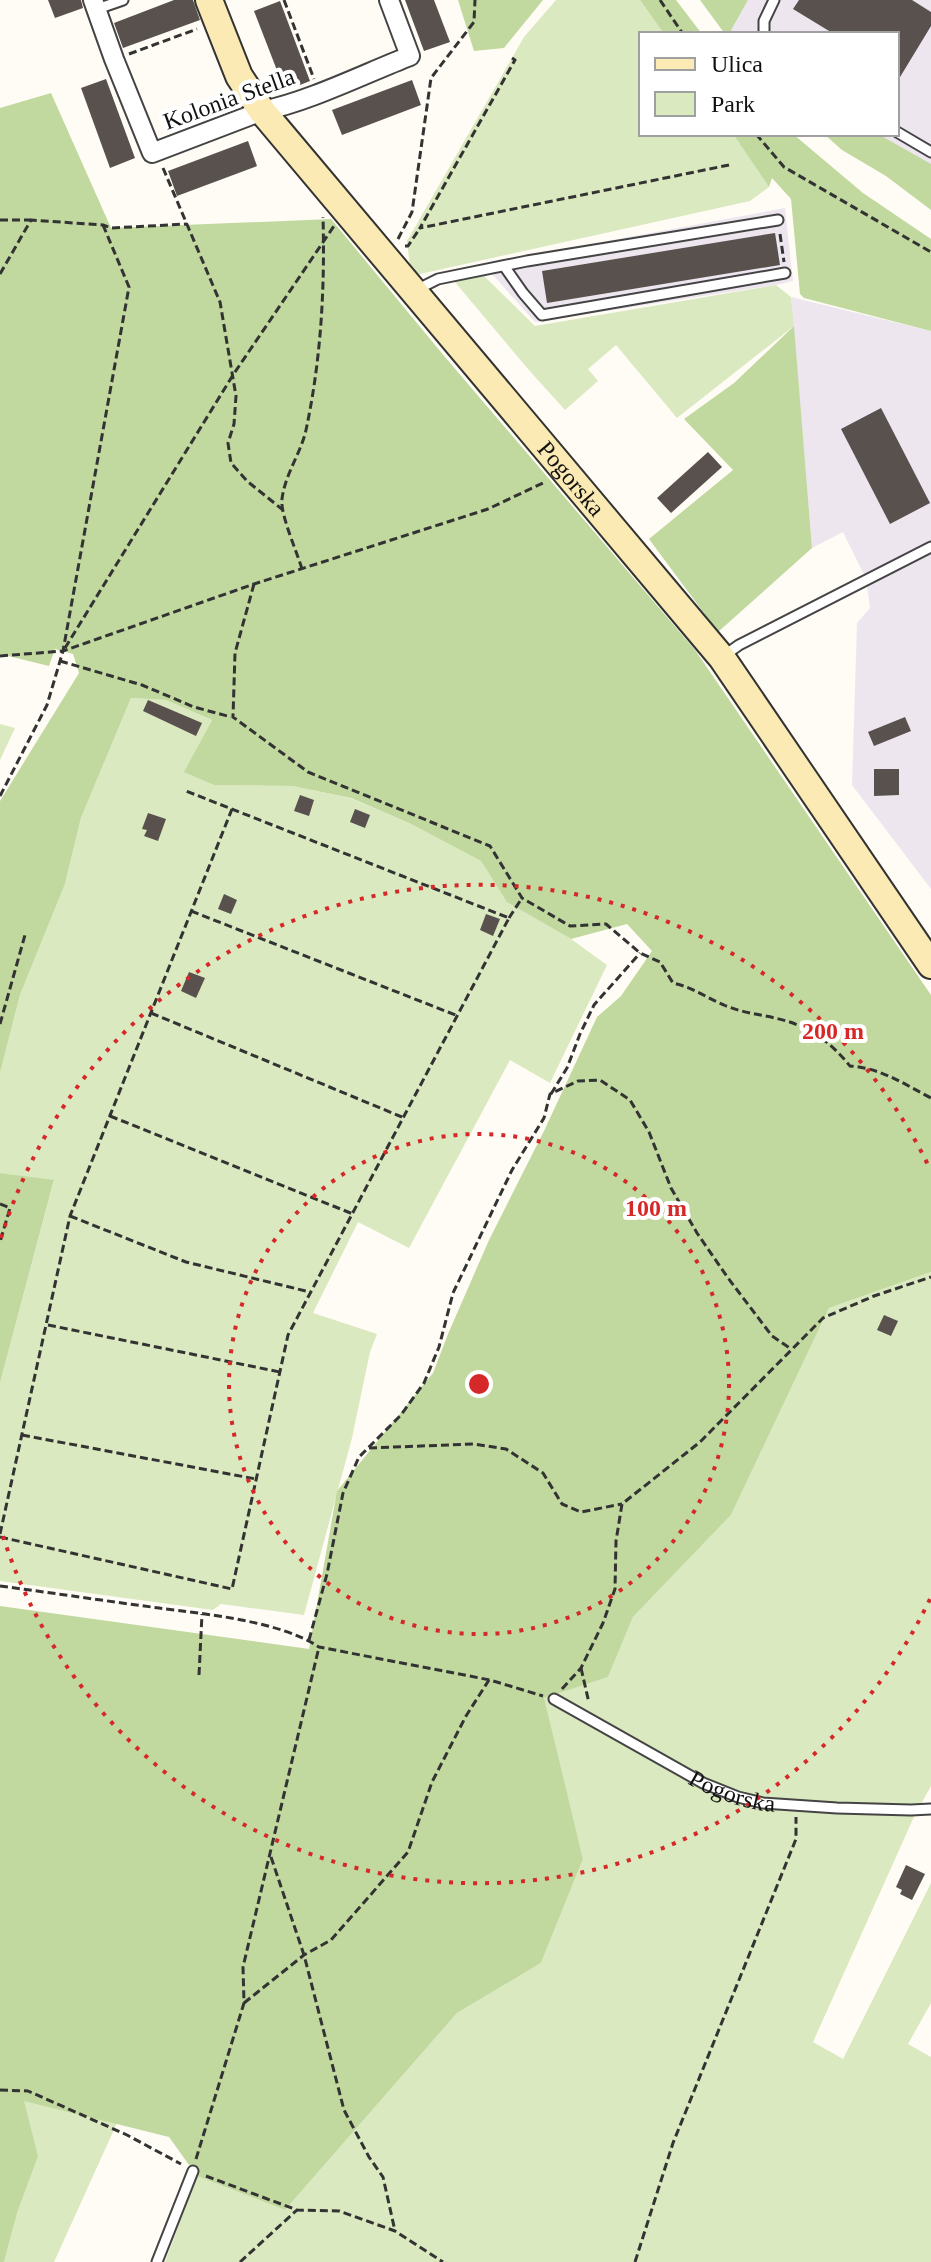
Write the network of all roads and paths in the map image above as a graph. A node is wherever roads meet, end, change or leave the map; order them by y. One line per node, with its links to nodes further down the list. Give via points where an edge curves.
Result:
1 (123, 0): 7 (lane, Kolonia Stella)
2 (284, 0): 13 (path)
3 (389, 0): 13 (street, Kolonia Stella, via 410,56)
4 (475, 0): 26 (path, via 474,22 431,78 412,212 394,247 408,246)
5 (660, 0): 9 (path)
6 (774, 0): 10 (lane)
7 (95, 5): 12 (street, Kolonia Stella)
8 (209, 12): 12 (path); 14 (street, Pogorska)
9 (682, 32)
10 (764, 32)
11 (512, 58): 26 (path)
12 (114, 59): 14 (street, Kolonia Stella, via 152,153)
13 (320, 92): 14 (street, Kolonia Stella)
14 (262, 111): 32 (street, Pogorska)
15 (899, 133): 17 (lane)
16 (758, 136): 28 (path, via 784,167)
17 (931, 152)
18 (158, 156): 24 (path)
19 (729, 165): 26 (path)
20 (323, 215): 27 (path)
21 (0, 220): 22 (path)
22 (31, 220): 25 (path); 31 (path)
23 (778, 220): 29 (lane); 30 (path)
24 (187, 224): 25 (path); 33 (path, via 220,302)
25 (103, 225): 39 (path, via 129,287)
26 (420, 228)
27 (324, 240): 33 (path); 35 (path, via 317,366 306,434 281,501)
28 (931, 252)
29 (504, 266): 30 (lane, via 542,315); 32 (lane, via 438,279)
30 (785, 273)
31 (0, 274)
32 (413, 291): 34 (street, Pogorska)
33 (233, 375): 35 (path, via 231,463); 39 (path)
34 (567, 472): 37 (path, via 488,509); 41 (street, Pogorska)
35 (283, 510): 37 (path)
36 (931, 547): 41 (lane)
37 (302, 569): 38 (path)
38 (254, 584): 39 (path); 43 (path, via 235,653)
39 (63, 651): 40 (path); 42 (path)
40 (0, 656)
41 (722, 658): 52 (street, Pogorska)
42 (60, 661): 43 (path); 45 (path, via 47,705)
43 (233, 717): 47 (path, via 308,772 490,846)
44 (186, 791): 46 (path)
45 (0, 796)
46 (232, 809): 48 (path); 49 (path)
47 (522, 898): 49 (path); 51 (path, via 570,926 606,924)
48 (191, 911): 53 (path); 54 (path)
49 (509, 918): 54 (path)
50 (25, 935): 55 (path)
51 (640, 953): 56 (path, via 594,1005); 57 (path, via 660,962 673,983 728,1007 802,1026 850,1066 897,1078)
52 (931, 965)
53 (151, 1013): 58 (path); 59 (path)
54 (458, 1016): 59 (path)
55 (0, 1024)
56 (550, 1094): 67 (path, via 578,1081 600,1080 630,1100 697,1233 772,1336); 70 (path, via 544,1118 512,1170 453,1293 424,1383)
57 (931, 1098)
58 (110, 1116): 61 (path); 62 (path)
59 (404, 1118): 61 (path)
60 (0, 1204): 63 (path, via 10,1208)
61 (353, 1214): 65 (path)
62 (70, 1216): 65 (path, via 186,1262); 66 (path)
63 (0, 1242)
64 (931, 1277): 67 (path, via 823,1318)
65 (311, 1293): 68 (path, via 288,1335)
66 (46, 1325): 68 (path); 69 (path)
67 (793, 1350): 72 (path, via 700,1442)
68 (280, 1372): 71 (path)
69 (22, 1435): 71 (path); 73 (path)
70 (368, 1448): 72 (path, via 474,1444 506,1449 543,1473 562,1504 581,1512); 76 (path, via 343,1493)
71 (256, 1479): 73 (path, via 232,1589)
72 (622, 1504): 78 (path, via 615,1589)
73 (0, 1535)
74 (0, 1586): 75 (path)
75 (202, 1614): 76 (path, via 281,1629); 79 (path)
76 (309, 1640): 77 (path)
77 (319, 1647): 80 (path); 85 (path)
78 (581, 1668): 81 (path); 82 (path)
79 (199, 1675)
80 (490, 1680): 81 (path); 86 (path, via 432,1782 408,1852 331,1940)
81 (554, 1699): 82 (lane, Pogorska)
82 (594, 1722): 83 (lane, Pogorska, via 703,1783 763,1803)
83 (796, 1805): 84 (lane, Pogorska); 95 (path, via 796,1839 673,2143)
84 (931, 1809)
85 (270, 1856): 86 (path); 87 (path, via 243,1967)
86 (304, 1955): 87 (path); 91 (path, via 344,2110 383,2177)
87 (244, 2003): 89 (path)
88 (0, 2090): 89 (path, via 28,2091)
89 (193, 2171): 90 (path); 92 (lane)
90 (297, 2210): 91 (path, via 339,2211); 93 (path)
91 (395, 2231): 94 (path)
92 (157, 2262)
93 (240, 2262)
94 (443, 2262)
95 (635, 2262)

